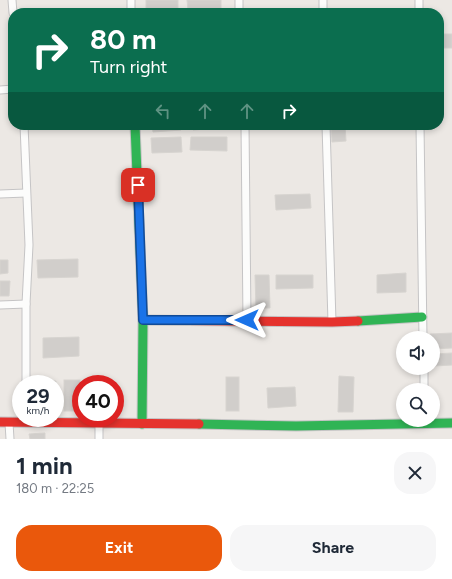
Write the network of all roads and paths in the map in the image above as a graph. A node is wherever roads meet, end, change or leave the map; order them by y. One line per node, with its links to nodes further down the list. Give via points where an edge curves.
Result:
1 (24, 130): 6 (street)
2 (135, 130): 11 (street)
3 (245, 130): 12 (street)
4 (326, 130): 13 (street)
5 (420, 130): 10 (street)
6 (26, 193): 7 (street); 9 (street, via 29,245)
7 (0, 194)
8 (0, 304): 9 (street)
9 (26, 304): 15 (street)
10 (422, 317): 13 (street); 14 (street)
11 (143, 320): 12 (street); 20 (street)
12 (247, 320): 13 (street)
13 (332, 322)
14 (423, 331)
15 (26, 375)
16 (5, 422): 23 (street)
17 (124, 423): 20 (street)
18 (396, 423): 20 (street, via 296,426)
19 (440, 423): 21 (street)
20 (142, 424)
21 (452, 424)
22 (99, 427): 24 (street)
23 (10, 439)
24 (99, 439)

